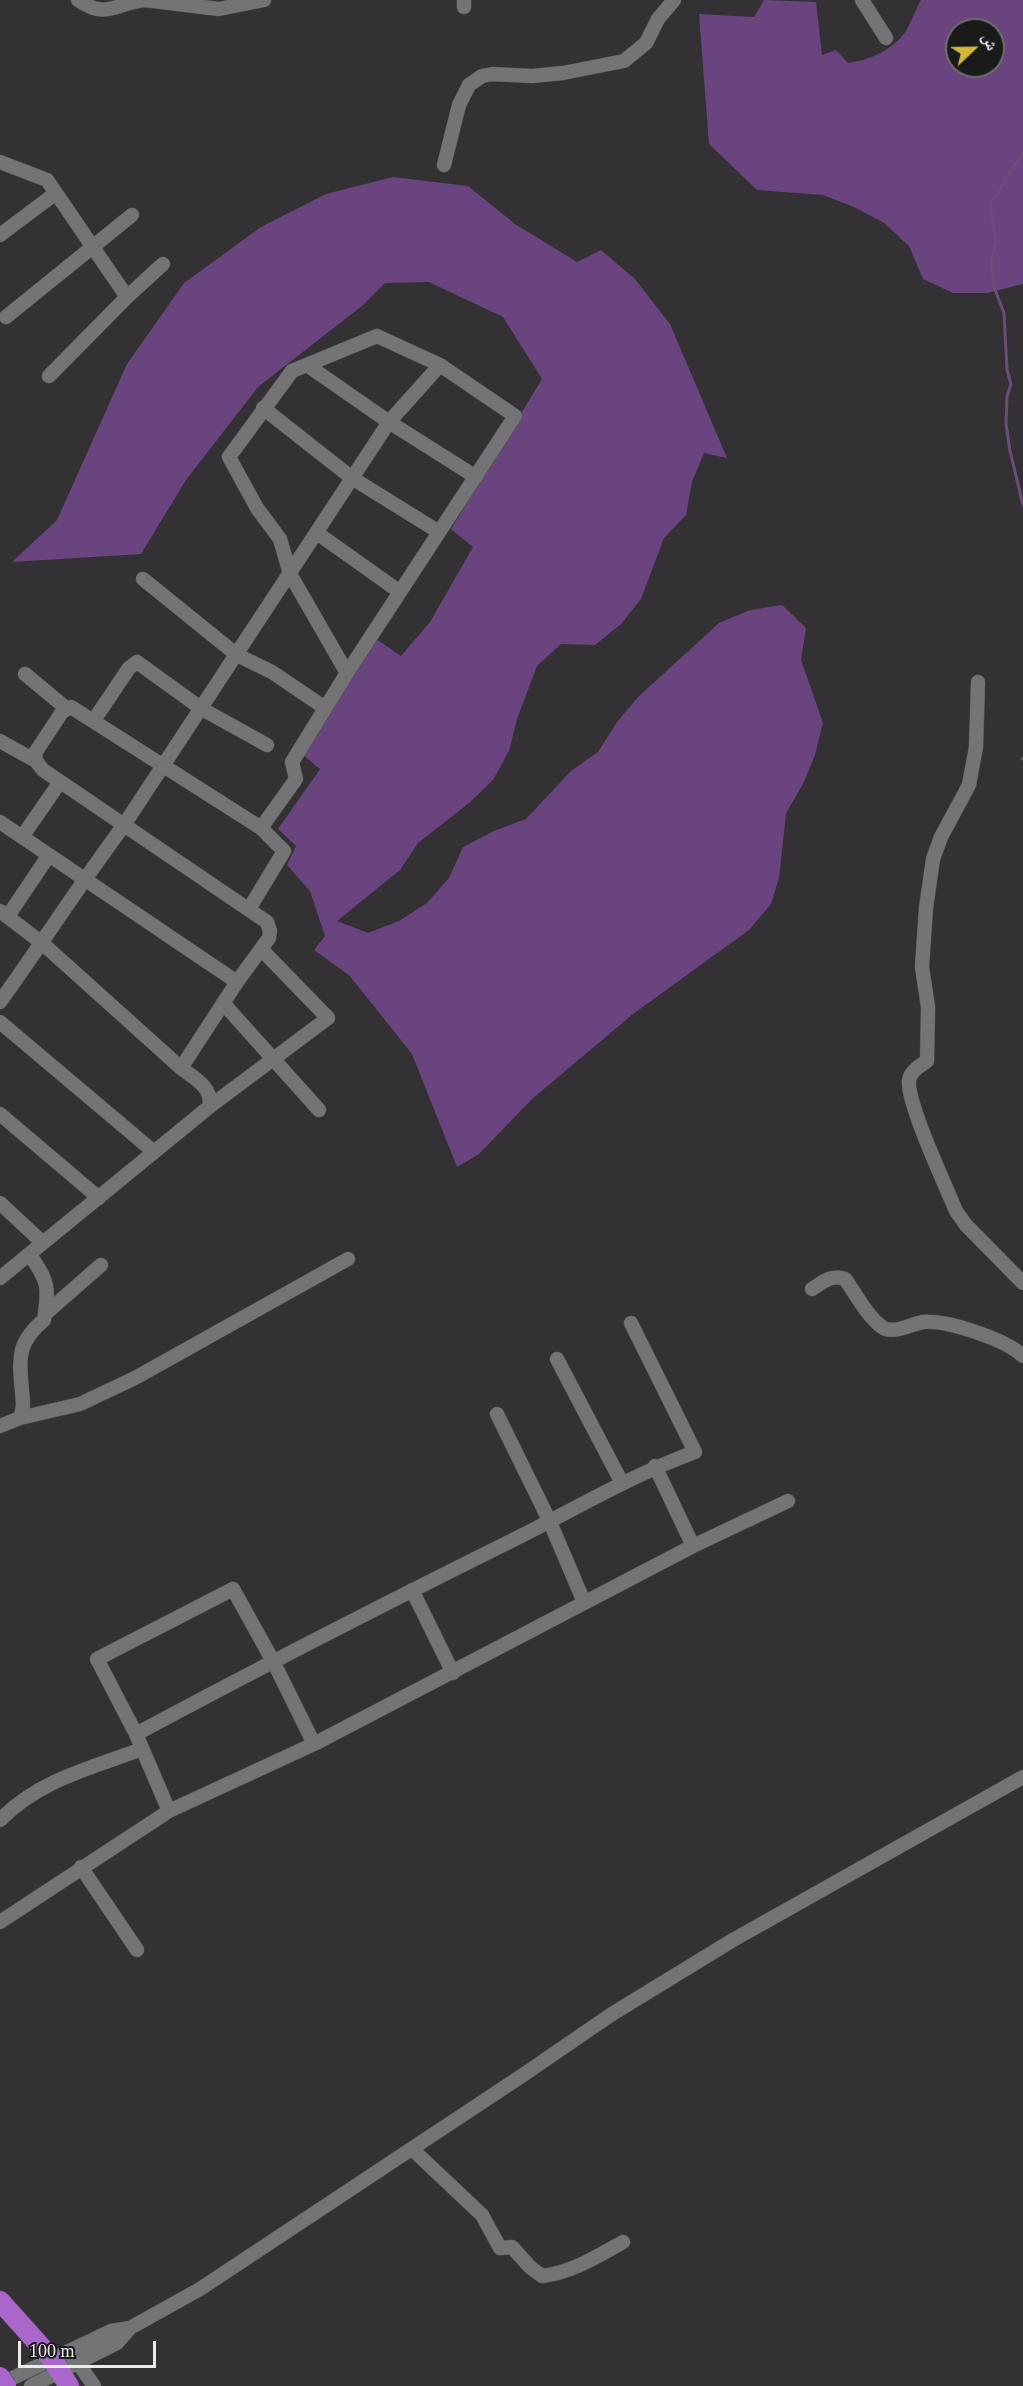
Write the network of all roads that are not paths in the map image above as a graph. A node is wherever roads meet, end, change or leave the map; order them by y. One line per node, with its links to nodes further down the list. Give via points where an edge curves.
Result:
1 (78, 0): 2 (street, via 103,11 145,0 219,9)
2 (264, 0)
3 (674, 0): 7 (street, via 658,19 646,43 624,61 532,76 492,74 469,85 459,105)
4 (862, 0): 5 (street)
5 (886, 38)
6 (0, 162): 8 (street, via 47,180)
7 (444, 165)
8 (56, 193): 10 (street); 11 (street)
9 (132, 214): 11 (street)
10 (0, 235)
11 (91, 246): 13 (street); 14 (street)
12 (163, 264): 13 (street)
13 (127, 297): 17 (street)
14 (6, 317)
15 (307, 365): 16 (street, via 377,336); 18 (street, via 292,371); 19 (street)
16 (440, 365): 19 (street); 20 (street, via 515,416)
17 (49, 376)
18 (263, 408): 21 (street); 24 (street, via 229,457 257,508 280,539)
19 (389, 422): 20 (street); 21 (street)
20 (476, 477): 22 (street)
21 (352, 478): 22 (street); 23 (street)
22 (439, 532): 26 (street)
23 (317, 533): 24 (street); 26 (street)
24 (290, 574): 27 (street); 28 (street)
25 (143, 579): 27 (street)
26 (400, 592): 28 (street)
27 (237, 655): 32 (street, via 272,672); 33 (street)
28 (347, 673): 32 (street)
29 (25, 674): 31 (street)
30 (978, 682): 67 (street, via 976,747 969,784 933,859 922,967 928,1007 927,1061 915,1069 909,1082 915,1109 956,1211)
31 (66, 708): 34 (street); 37 (street, via 35,753)
32 (325, 708): 42 (street, via 292,762 296,779)
33 (202, 709): 34 (street, via 137,662); 36 (street); 38 (street)
34 (94, 720): 38 (street)
35 (0, 741): 37 (street)
36 (267, 745)
37 (36, 761): 39 (street)
38 (162, 767): 41 (street); 42 (street)
39 (60, 782): 41 (street); 43 (street)
40 (0, 822): 43 (street)
41 (124, 825): 45 (street); 46 (street)
42 (261, 828): 46 (street, via 284,851)
43 (22, 837): 44 (street)
44 (49, 855): 45 (street); 47 (street)
45 (84, 879): 48 (street); 50 (street)
46 (249, 909): 49 (street, via 267,922 270,931)
47 (4, 914): 48 (street)
48 (42, 943): 51 (street); 55 (street)
49 (261, 949): 50 (street); 54 (street, via 328,1018)
50 (237, 982): 52 (street)
51 (0, 1002)
52 (223, 1003): 54 (street); 55 (street)
53 (0, 1022): 59 (street)
54 (273, 1059): 56 (street); 57 (street)
55 (181, 1068): 56 (street, via 210,1093)
56 (210, 1107): 59 (street)
57 (319, 1110)
58 (0, 1114): 60 (street)
59 (154, 1152): 60 (street)
60 (99, 1198): 62 (street)
61 (0, 1203): 62 (street)
62 (43, 1243): 63 (street)
63 (29, 1254): 66 (street); 69 (street, via 42,1271 48,1290)
64 (348, 1259): 74 (street, via 135,1378 80,1404)
65 (101, 1265): 69 (street)
66 (0, 1278)
67 (1023, 1283)
68 (812, 1289): 71 (street, via 830,1278 845,1279 883,1328 923,1322 941,1324 1009,1345)
69 (45, 1314): 74 (street, via 44,1320 28,1333 22,1349)
70 (631, 1323): 76 (street, via 694,1452)
71 (1023, 1356)
72 (557, 1359): 77 (street)
73 (497, 1414): 79 (street)
74 (20, 1418): 75 (street)
75 (0, 1426)
76 (655, 1466): 77 (street); 80 (street)
77 (621, 1483): 79 (street)
78 (788, 1501): 80 (street)
79 (550, 1522): 81 (street); 82 (street)
80 (693, 1546): 82 (street)
81 (412, 1590): 83 (street); 84 (street)
82 (584, 1602): 84 (street)
83 (274, 1663): 85 (street); 85 (street, via 233,1589 96,1659); 86 (street)
84 (453, 1673): 86 (street)
85 (136, 1734): 87 (street)
86 (314, 1744): 89 (street)
87 (142, 1749): 89 (street); 90 (street, via 46,1785 18,1802)
88 (1023, 1777): 94 (street, via 612,2013)
89 (169, 1811): 91 (street)
90 (0, 1820)
91 (81, 1867): 92 (street); 93 (street)
92 (0, 1923)
93 (137, 1950)
94 (412, 2148): 95 (street, via 482,2215 500,2248 512,2247 542,2276 590,2260); 97 (street, via 200,2289)
95 (623, 2242)
96 (0, 2301): 98 (highway)
97 (130, 2328): 98 (street, via 117,2343); 98 (street, via 111,2331)
98 (65, 2370): 100 (street); 102 (street); 103 (street)
99 (0, 2377): 101 (highway, bridge)
100 (0, 2384)
101 (6, 2386)
102 (31, 2386)
103 (94, 2386)

